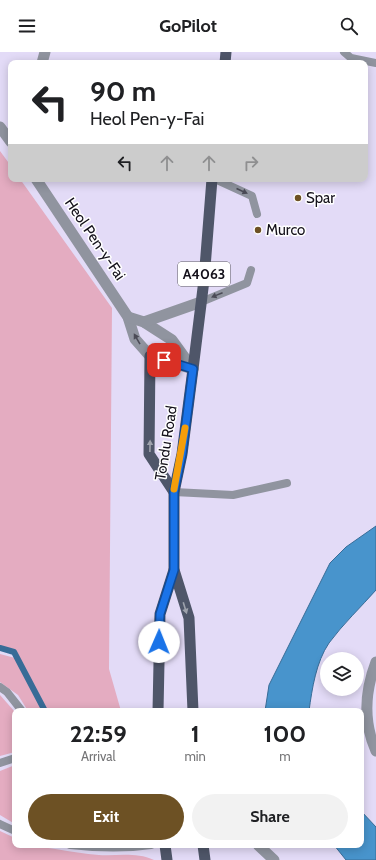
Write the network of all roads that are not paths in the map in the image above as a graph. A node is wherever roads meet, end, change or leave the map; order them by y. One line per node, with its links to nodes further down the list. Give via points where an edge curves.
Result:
1 (344, 52): 2 (lane, via 351,58)
2 (361, 60)
3 (0, 128): 4 (street)
4 (8, 138)
5 (38, 182): 11 (street, Heol Pen-y-Fai)
6 (213, 182): 10 (main road, A4063)
7 (220, 182): 8 (lane, one-way to 8, via 252,196)
8 (257, 214)
9 (251, 270): 10 (lane, one-way to 10, via 247,283)
10 (200, 302): 12 (street); 14 (main road, A4063)
11 (128, 317): 12 (street); 13 (street, Heol Pen-y-Fai, one-way to 11, via 136,340)
12 (144, 322): 14 (street, via 172,340)
13 (150, 356): 14 (street); 16 (main road, one-way to 13, via 150,454)
14 (193, 369): 16 (main road, Tondu Road / A4063, via 182,454)
15 (287, 483): 16 (lane, via 233,495)
16 (174, 492): 17 (main road, Tondu Road / A4063)
17 (174, 570): 21 (main road, Tondu Road / A4063, via 160,614); 22 (main road, Tondu Road / A4063, one-way to 22, via 189,618)
18 (376, 662): 23 (street, via 366,698 370,738)
19 (0, 688): 20 (lane, via 7,692)
20 (20, 708)
21 (158, 708)
22 (192, 708)
23 (376, 751)
24 (12, 759): 25 (lane)
25 (0, 763)
26 (0, 824): 27 (lane)
27 (12, 830)
28 (98, 848): 29 (lane)
29 (129, 848)
30 (165, 848): 33 (main road)
31 (203, 848): 34 (main road)
32 (261, 848): 35 (street)
33 (167, 860)
34 (205, 860)
35 (274, 860)

